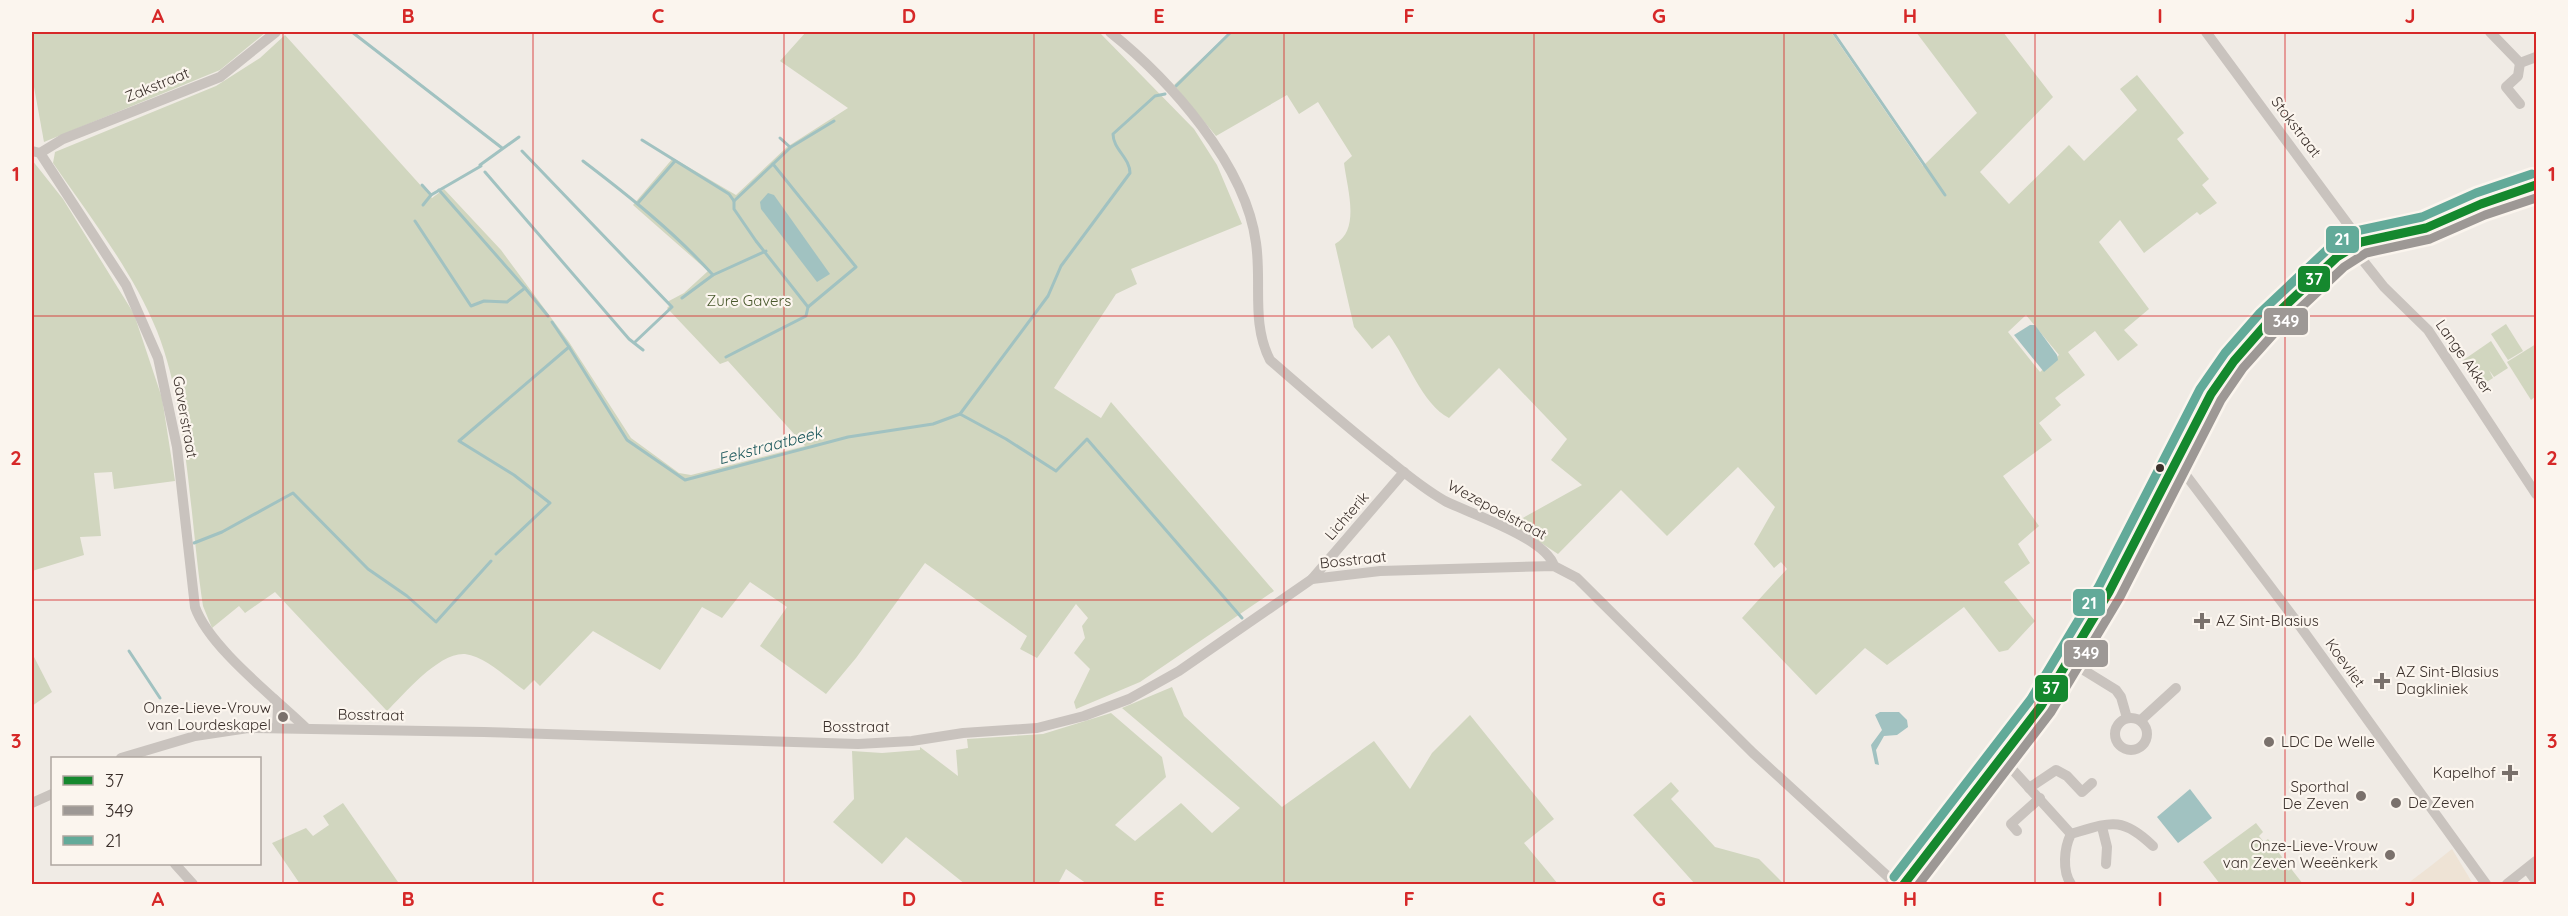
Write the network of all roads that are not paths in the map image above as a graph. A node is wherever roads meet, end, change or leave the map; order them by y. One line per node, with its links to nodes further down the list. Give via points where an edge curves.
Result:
1 (276, 32): 8 (street, Zakstraat, via 220,77)
2 (1110, 32): 12 (street, Wezepoelstraat, via 1192,112 1214,142 1240,192 1257,245 1258,323 1261,342 1270,360)
3 (2206, 32): 10 (street, Stokstraat)
4 (2490, 32): 6 (street)
5 (2536, 57): 6 (street)
6 (2520, 63): 7 (street, via 2518,76 2506,87)
7 (2520, 105)
8 (36, 152): 18 (street, Gaverstraat, via 126,285 158,358 177,447 199,620)
9 (2536, 185): 10 (street, via 2427,228)
10 (2357, 245): 11 (street, via 2322,270 2234,361 2211,394); 13 (street, Lange Akker, via 2384,287 2428,330)
11 (2176, 462): 16 (street); 43 (street, Koevliet)
12 (1404, 472): 14 (street, Wezepoelstraat, via 1446,501 1540,548); 15 (street, Lichterik)
13 (2536, 494)
14 (1554, 566): 15 (street, Bosstraat, via 1380,571); 40 (street, Wezepoelstraat, via 1577,578 1753,753)
15 (1312, 579): 22 (street, Bosstraat, via 1179,671 1129,699 1037,728 858,744)
16 (2069, 661): 19 (street, via 2115,690); 24 (street)
17 (2176, 688): 20 (street)
18 (272, 696): 21 (street, via 278,707); 22 (street, Gaverstraat)
19 (2127, 718): 20 (street); 20 (street, via 2119,723 2115,736 2120,745 2131,751 2143,746 2147,739 2148,731)
20 (2141, 720)
21 (277, 728): 22 (street, Bosstraat); 23 (street, Bosstraat, via 195,735)
22 (306, 728)
23 (127, 757)
24 (2002, 758): 26 (street); 41 (street)
25 (2092, 783): 26 (street, via 2079,795 2067,776 2056,770)
26 (2029, 788): 28 (street)
27 (51, 794): 29 (street)
28 (2040, 798): 30 (street); 32 (street)
29 (32, 803)
30 (2010, 824)
31 (2102, 827): 32 (street); 33 (street, via 2130,825); 35 (street)
32 (2071, 834): 42 (street, via 2066,844 2066,875)
33 (2153, 846)
34 (2536, 861): 37 (street)
35 (2106, 864)
36 (176, 865): 39 (street)
37 (2528, 870): 38 (street); 44 (street)
38 (2536, 881)
39 (193, 885)
40 (1896, 885)
41 (1904, 885)
42 (2071, 885)
43 (2486, 885)
44 (2507, 885)

